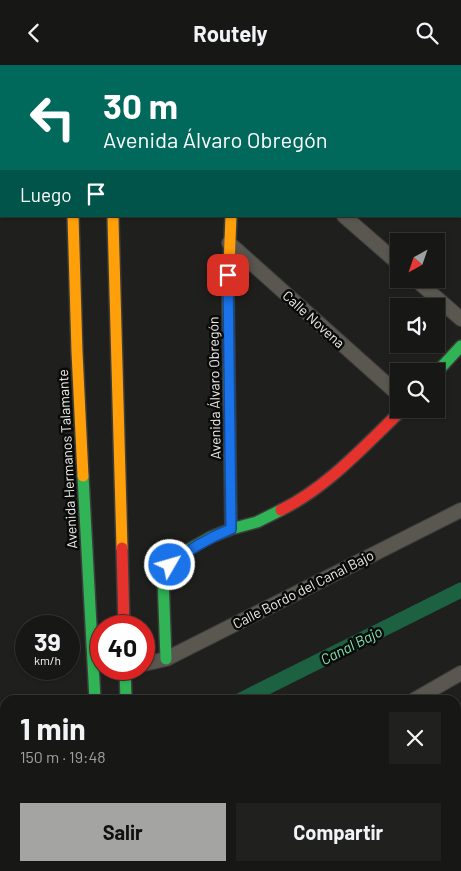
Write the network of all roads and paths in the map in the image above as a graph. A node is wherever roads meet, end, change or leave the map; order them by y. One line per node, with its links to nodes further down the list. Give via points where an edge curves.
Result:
1 (73, 217): 20 (main road, Avenida Hermanos Talamante, via 76,352)
2 (113, 217): 15 (main road, via 114,352)
3 (231, 217): 5 (main road, Avenida Álvaro Obregón)
4 (345, 217): 6 (street)
5 (230, 243): 11 (street, Calle Novena); 14 (main road, Avenida Álvaro Obregón)
6 (390, 256)
7 (425, 288): 8 (street)
8 (461, 319)
9 (461, 346): 10 (main road)
10 (445, 363)
11 (390, 387)
12 (394, 418): 14 (main road, via 340,469 298,502 257,522)
13 (461, 510): 16 (street, Calle Bordo del Canal Bajo)
14 (231, 529): 16 (main road, via 186,551 170,565 163,577)
15 (124, 615)
16 (166, 659): 17 (street, Calle Bordo del Canal Bajo)
17 (155, 662)
18 (461, 673): 22 (street)
19 (126, 680): 21 (main road)
20 (96, 695)
21 (126, 695)
22 (423, 695)

